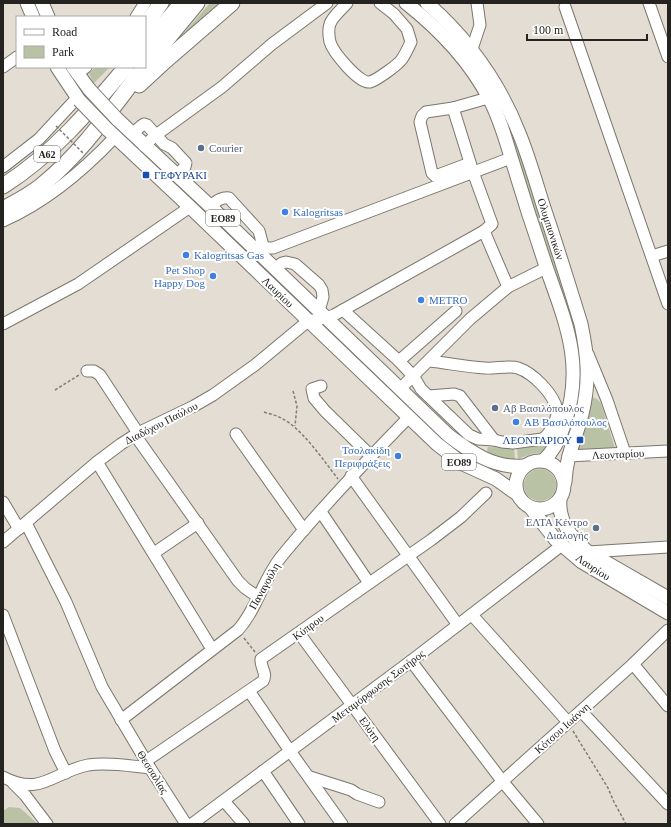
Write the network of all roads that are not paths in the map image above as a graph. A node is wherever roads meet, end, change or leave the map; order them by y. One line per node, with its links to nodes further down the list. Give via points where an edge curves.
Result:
1 (27, 3): 16 (main road)
2 (42, 3): 17 (main road)
3 (145, 3): 18 (street)
4 (161, 3): 19 (highway)
5 (182, 3): 20 (highway)
6 (197, 3): 24 (highway, Α62)
7 (232, 3): 38 (highway, via 165,60 122,101)
8 (327, 3): 37 (street, via 272,44 222,87)
9 (347, 3): 14 (street, via 330,23 330,43 345,64 364,81 370,82 401,60 411,42 407,29)
10 (406, 3): 31 (main road, Ολυμπιονικών, via 448,40)
11 (427, 3): 21 (main road, Ολυμπιονικών)
12 (477, 3): 21 (street, via 480,25)
13 (649, 3): 22 (street)
14 (383, 4)
15 (565, 7): 52 (street)
16 (33, 16)
17 (48, 16)
18 (137, 16)
19 (146, 25)
20 (146, 45)
21 (472, 49): 62 (main road, Ολυμπιονικών, via 501,93 519,133 571,291)
22 (668, 57)
23 (16, 58): 25 (street)
24 (146, 64)
25 (3, 67)
26 (58, 68): 32 (main road, Λαυρίου / ΕΟ89)
27 (114, 68): 34 (highway)
28 (125, 68): 34 (highway, Α62)
29 (142, 68): 38 (highway, Α62)
30 (79, 69): 36 (main road, Λαυρίου / ΕΟ89, bridge, via 89,89)
31 (490, 98): 33 (street); 40 (main road, Ολυμπιονικών)
32 (78, 99): 35 (main road, Λαυρίου / ΕΟ89, bridge); 41 (street, via 38,139)
33 (453, 108): 42 (street); 42 (street, via 426,112 420,122 432,173 435,176)
34 (85, 115): 44 (highway, Α62, via 45,156)
35 (111, 133): 46 (main road, Λαυρίου / ΕΟ89); 48 (street, via 92,161 67,181)
36 (132, 134): 37 (street, via 144,124); 39 (main road, Λαυρίου / ΕΟ89)
37 (156, 135): 39 (street); 43 (street, via 186,163 186,167)
38 (89, 138): 47 (highway, Α62, via 72,158 41,186)
39 (144, 146): 43 (main road, Λαυρίου / ΕΟ89)
40 (511, 158): 42 (street); 53 (main road, Ολυμπιονικών)
41 (3, 167)
42 (471, 168): 49 (street, via 492,224); 50 (street, via 273,248)
43 (176, 175): 45 (main road, Λαυρίου / ΕΟ89)
44 (3, 186)
45 (210, 206): 50 (main road, Λαυρίου / ΕΟ89); 50 (street, via 223,197 229,198 259,231)
46 (190, 207): 60 (main road, Λαυρίου / ΕΟ89); 61 (street, via 78,284)
47 (3, 209)
48 (3, 221)
49 (484, 231): 55 (street); 57 (street)
50 (261, 249): 54 (main road, Λαυρίου / ΕΟ89)
51 (668, 251): 52 (street)
52 (652, 256): 56 (street)
53 (546, 268): 55 (street); 71 (main road, Ολυμπιονικών, via 570,338 574,373)
54 (275, 269): 59 (main road, Λαυρίου / ΕΟ89); 59 (street, via 286,262 295,264 319,285 324,296)
55 (508, 287): 64 (street, via 470,319)
56 (668, 304)
57 (343, 310): 59 (street); 63 (street)
58 (456, 311): 63 (street)
59 (323, 314): 60 (street); 68 (main road, Λαυρίου / ΕΟ89)
60 (308, 321): 73 (main road, Λαυρίου / ΕΟ89); 74 (street, Διαδόχου Παύλου, via 255,365 213,395)
61 (3, 324)
62 (587, 351): 69 (main road, Ολυμπιονικών); 72 (street)
63 (399, 361): 66 (street)
64 (430, 361): 66 (street); 76 (street, via 485,368 517,368 534,376 548,393 556,405 557,412 552,428 546,436 534,441)
65 (87, 371): 74 (street, via 94,371 100,375)
66 (414, 377): 68 (street); 70 (street)
67 (321, 386): 79 (street, via 312,389 314,398)
68 (400, 389): 83 (main road, Λαυρίου / ΕΟ89, via 448,435 472,452 507,467)
69 (586, 392): 71 (street); 72 (street, via 599,392); 80 (main road, Ολυμπιονικών, via 582,414)
70 (429, 396): 76 (street, via 469,435 478,439); 76 (street, via 460,396)
71 (572, 398): 81 (main road, Ολυμπιονικών, via 559,438)
72 (607, 400): 78 (street)
73 (409, 417): 79 (street, Παναγούλη); 87 (main road, Λαυρίου / ΕΟ89, via 449,455)
74 (137, 434): 82 (street, Διαδόχου Παύλου); 92 (street)
75 (236, 434): 94 (street)
76 (494, 440)
77 (668, 451): 78 (street, Λεονταρίου)
78 (625, 453): 80 (street, Λεονταρίου)
79 (371, 456): 84 (street, Παναγούλη)
80 (568, 456): 85 (main road, Ολυμπιονικών)
81 (544, 461): 83 (main road, Λαυρίου / ΕΟ89, via 535,461); 85 (main road, via 558,469)
82 (98, 462): 93 (street, Διαδόχου Παύλου); 99 (street)
83 (524, 466): 87 (main road, via 515,479)
84 (351, 476): 91 (street, Παναγούλη); 100 (street)
85 (564, 482): 88 (main road, Λαυρίου)
86 (486, 494): 100 (street, Κύπρου, via 461,517)
87 (518, 494): 90 (main road, Λαυρίου / ΕΟ89)
88 (560, 499): 90 (main road, via 544,509); 98 (main road, Λαυρίου, via 559,508 568,530)
89 (3, 502): 93 (street, Θεσσαλίας)
90 (530, 507): 96 (main road, Λαυρίου / ΕΟ89)
91 (321, 512): 94 (street, Παναγούλη); 101 (street)
92 (198, 523): 99 (street); 102 (street, via 238,581)
93 (22, 526): 95 (street, Διαδόχου Παύλου); 117 (street, Θεσσαλίας, via 66,602 102,687)
94 (304, 530): 102 (street, Παναγούλη, via 273,568)
95 (3, 542)
96 (562, 545): 104 (main road, Λαυρίου / ΕΟ89, via 582,562); 106 (street, Μεταμόρφωσης Σωτήρος)
97 (668, 547): 98 (street)
98 (588, 552): 103 (main road, Λαυρίου)
99 (154, 553): 110 (street)
100 (407, 556): 101 (street, Κύπρου); 107 (street)
101 (369, 583): 109 (street, Κύπρου)
102 (258, 597): 110 (street, Παναγούλη, via 238,630)
103 (668, 598)
104 (668, 612)
105 (3, 615): 122 (street, via 55,751)
106 (472, 615): 107 (street, Μεταμόρφωσης Σωτήρος); 118 (street)
107 (458, 625): 111 (street, Μεταμόρφωσης Σωτήρος)
108 (668, 630): 112 (street, Κότσου Ιωάννη)
109 (299, 633): 113 (street, Κύπρου, via 261,660 264,679); 114 (street, Ελύτη)
110 (212, 649): 117 (street, Παναγούλη)
111 (411, 661): 114 (street, Μεταμόρφωσης Σωτήρος); 125 (street)
112 (633, 664): 115 (street); 116 (street, Κότσου Ιωάννη)
113 (249, 691): 119 (street); 120 (street)
114 (352, 705): 119 (street, Μεταμόρφωσης Σωτήρος); 135 (street, Ελύτη)
115 (668, 706)
116 (581, 711): 118 (street, Κότσου Ιωάννη); 128 (street)
117 (121, 720): 120 (street, Θεσσαλίας)
118 (568, 722): 125 (street, Κότσου Ιωάννη)
119 (290, 751): 121 (street, Μεταμόρφωσης Σωτήρος); 123 (street)
120 (148, 765): 122 (street, via 94,764); 130 (street, Θεσσαλίας)
121 (263, 771): 126 (street, Μεταμόρφωσης Σωτήρος); 133 (street)
122 (66, 773): 124 (street, via 36,785)
123 (310, 777): 127 (street); 134 (street)
124 (6, 781): 129 (street, via 25,795)
125 (503, 782): 136 (street, Κότσου Ιωάννη); 137 (street)
126 (224, 801): 131 (street, Μεταμόρφωσης Σωτήρος); 132 (street)
127 (379, 802)
128 (668, 804)
129 (47, 824)
130 (186, 824)
131 (192, 824)
132 (244, 824)
133 (299, 824)
134 (342, 824)
135 (440, 824)
136 (455, 824)
137 (538, 824)

